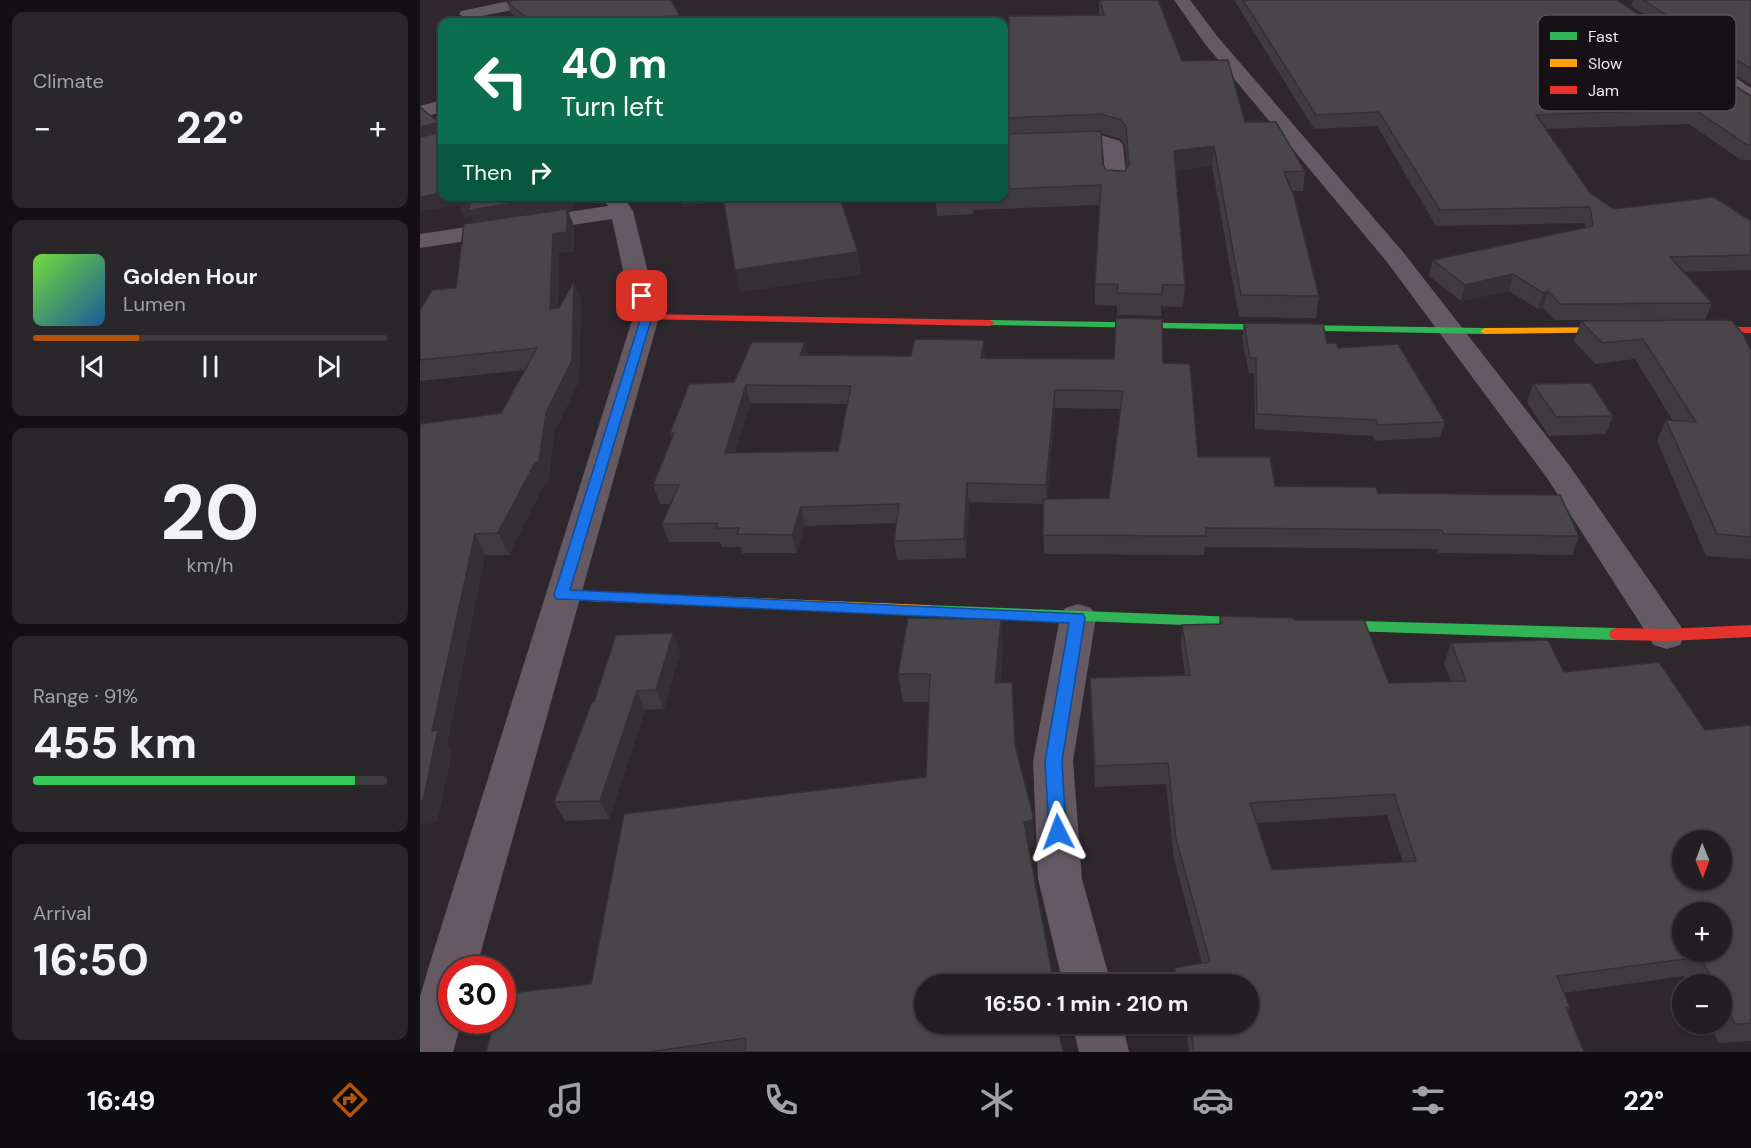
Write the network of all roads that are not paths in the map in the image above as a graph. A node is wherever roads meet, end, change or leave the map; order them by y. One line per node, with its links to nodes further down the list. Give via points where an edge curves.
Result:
1 (538, 0): 3 (street)
2 (1182, 0): 16 (street, via 1211,40 1395,257)
3 (467, 13)
4 (1736, 86): 5 (street)
5 (1751, 96)
6 (438, 107): 7 (street)
7 (420, 112)
8 (1008, 145): 9 (street, via 1101,141 1113,145)
9 (1116, 184)
10 (617, 204): 11 (street); 12 (street)
11 (420, 241)
12 (646, 317): 16 (street); 17 (street)
13 (1635, 330): 16 (street)
14 (1682, 330): 15 (street)
15 (1751, 330)
16 (1450, 331): 22 (street, via 1558,472)
17 (562, 595): 18 (street); 23 (street)
18 (1078, 618): 19 (street); 24 (street, via 1053,761 1060,879)
19 (1278, 624)
20 (1302, 624): 22 (street)
21 (1751, 631): 22 (street)
22 (1667, 635)
23 (456, 956)
24 (1084, 974)
25 (438, 1018): 27 (street)
26 (1100, 1034): 28 (street)
27 (428, 1052)
28 (1104, 1052)

